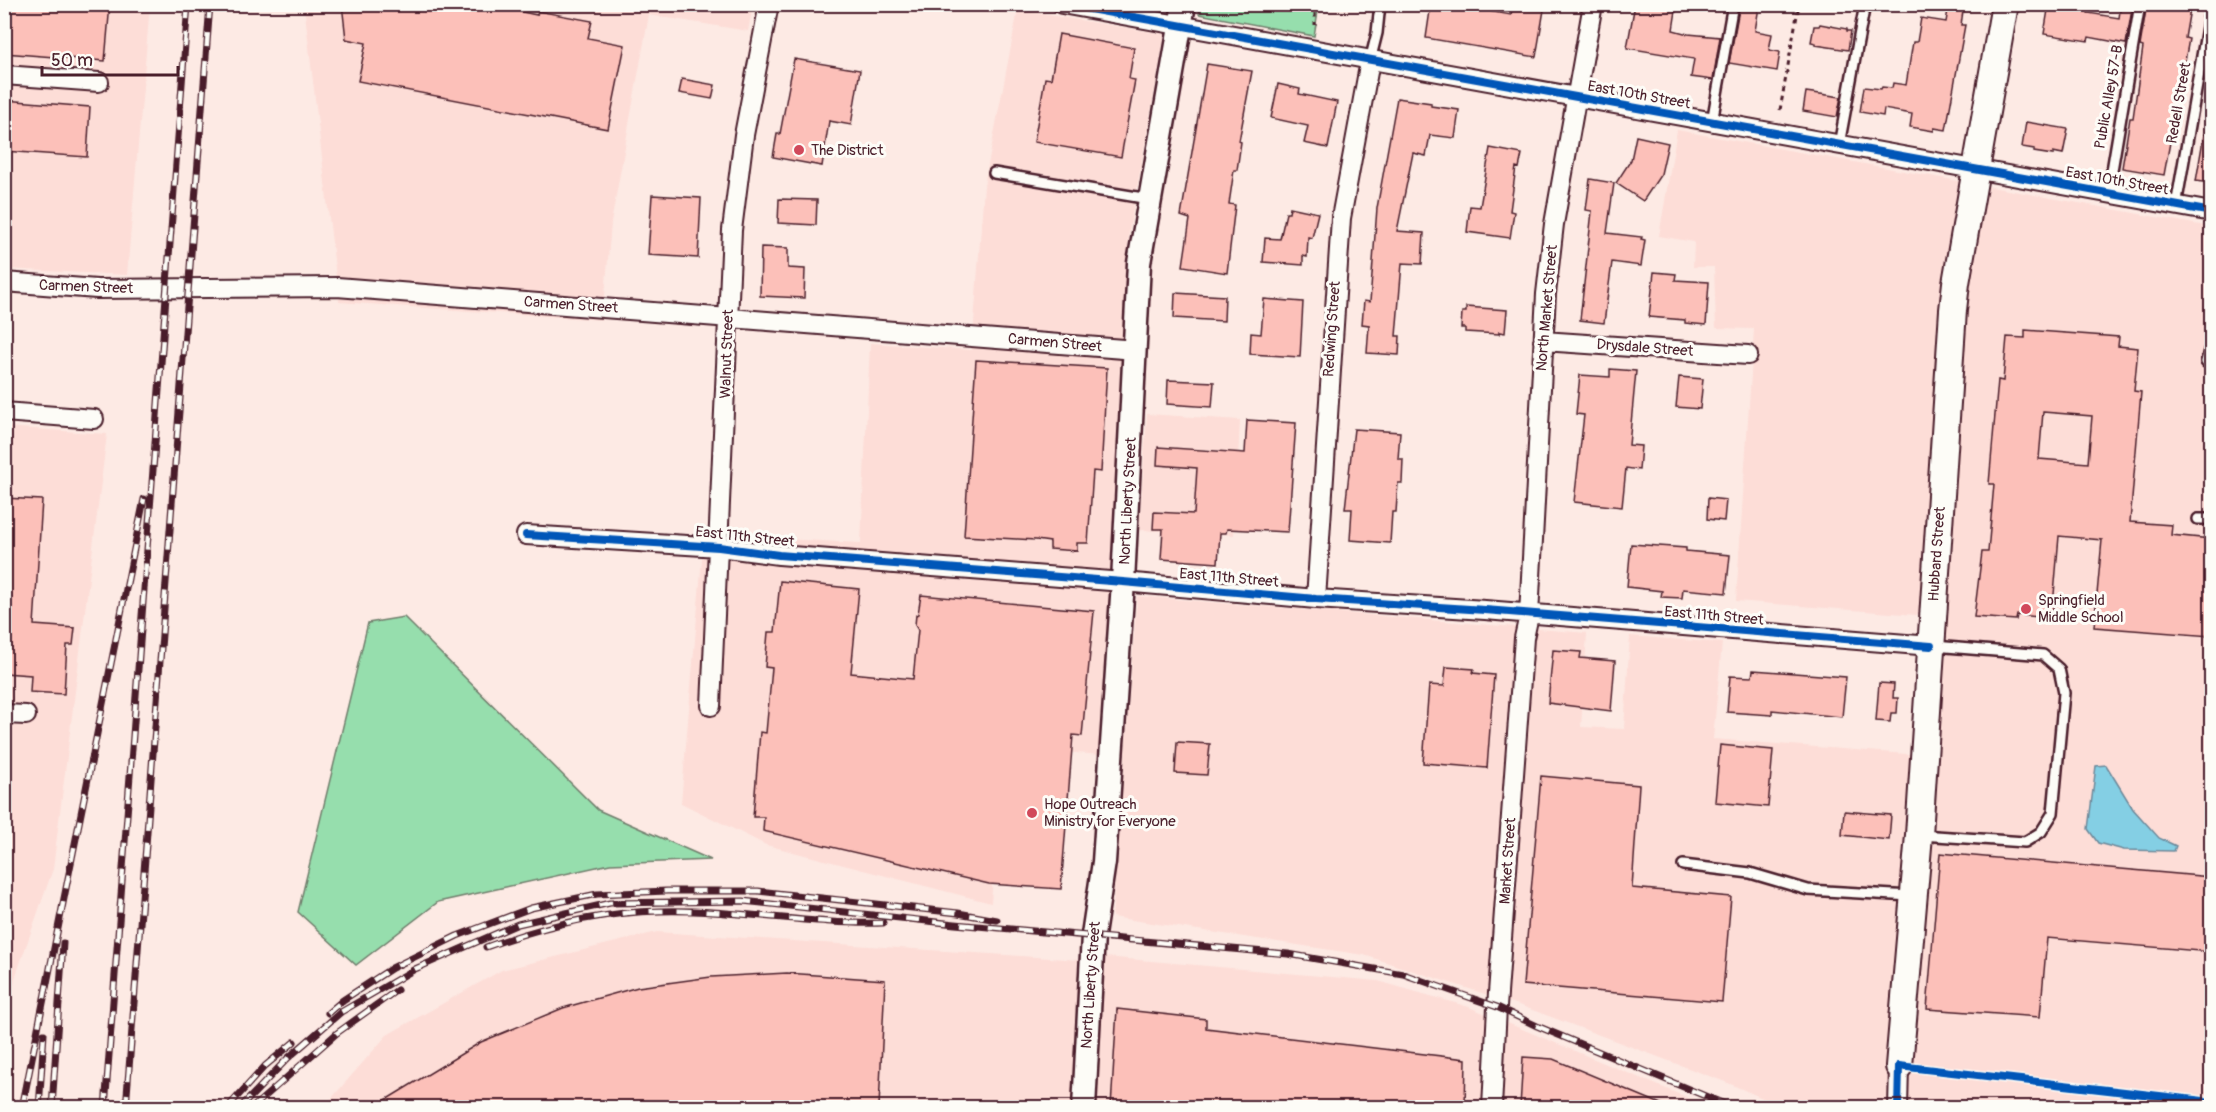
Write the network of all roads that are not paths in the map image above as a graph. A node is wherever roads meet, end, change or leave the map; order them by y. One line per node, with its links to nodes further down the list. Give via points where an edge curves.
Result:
1 (769, 4): 24 (street, Walnut Street, via 737,183)
2 (1062, 4): 10 (street, East 10th Street)
3 (1380, 4): 11 (lane)
4 (1593, 4): 14 (street, North Market Street)
5 (1733, 4): 15 (lane)
6 (1864, 4): 16 (lane)
7 (2005, 4): 17 (main road, Hubbard Street)
8 (2140, 4): 19 (lane, Public Alley 57-B)
9 (2211, 4): 21 (lane, Redell Street)
10 (1182, 15): 11 (street, East 10th Street); 20 (street, North Liberty Street)
11 (1370, 61): 14 (street, East 10th Street); 37 (street, Redwing Street, via 1341,218)
12 (4, 75): 13 (street)
13 (99, 82)
14 (1577, 98): 15 (street, East 10th Street); 26 (street, North Market Street, via 1554,224)
15 (1712, 122): 16 (street, East 10th Street)
16 (1839, 145): 17 (street, East 10th Street)
17 (1977, 170): 19 (street, East 10th Street); 39 (main road, Hubbard Street, via 1953,310)
18 (994, 173): 20 (lane)
19 (2108, 194): 21 (street, East 10th Street)
20 (1149, 199): 27 (street, North Liberty Street, via 1139,263)
21 (2176, 206): 22 (street, East 10th Street)
22 (2211, 212)
23 (4, 282): 24 (street, Carmen Street, via 97,289 337,287)
24 (729, 316): 27 (street, Carmen Street); 35 (street, Walnut Street)
25 (2211, 340): 29 (lane, via 2206,362)
26 (1543, 341): 28 (street, Drysdale Street); 38 (street, North Market Street)
27 (1136, 350): 36 (street, North Liberty Street)
28 (1748, 355)
29 (2211, 362)
30 (4, 412): 31 (street)
31 (94, 418)
32 (2198, 519): 33 (lane)
33 (2211, 519)
34 (526, 535): 35 (street, East 11th Street)
35 (719, 547): 36 (street, East 11th Street); 40 (street, Walnut Street)
36 (1123, 582): 37 (street, East 11th Street); 47 (street, North Liberty Street, via 1104,862 1093,935)
37 (1316, 599): 38 (street, East 11th Street)
38 (1529, 615): 39 (street, East 11th Street); 48 (street, Market Street, via 1524,638)
39 (1931, 646): 43 (main road, Hubbard Street); 43 (lane, via 2043,655 2059,669 2064,693 2054,813 2041,832 2025,842)
40 (711, 706)
41 (4, 714): 42 (street)
42 (26, 715)
43 (1919, 835): 45 (main road, Hubbard Street)
44 (1683, 865): 45 (lane, via 1750,873 1808,890)
45 (1914, 896): 46 (main road, Hubbard Street)
46 (1899, 1066): 49 (street, Hubbard Street)
47 (1084, 1107)
48 (1492, 1107)
49 (1898, 1107)

